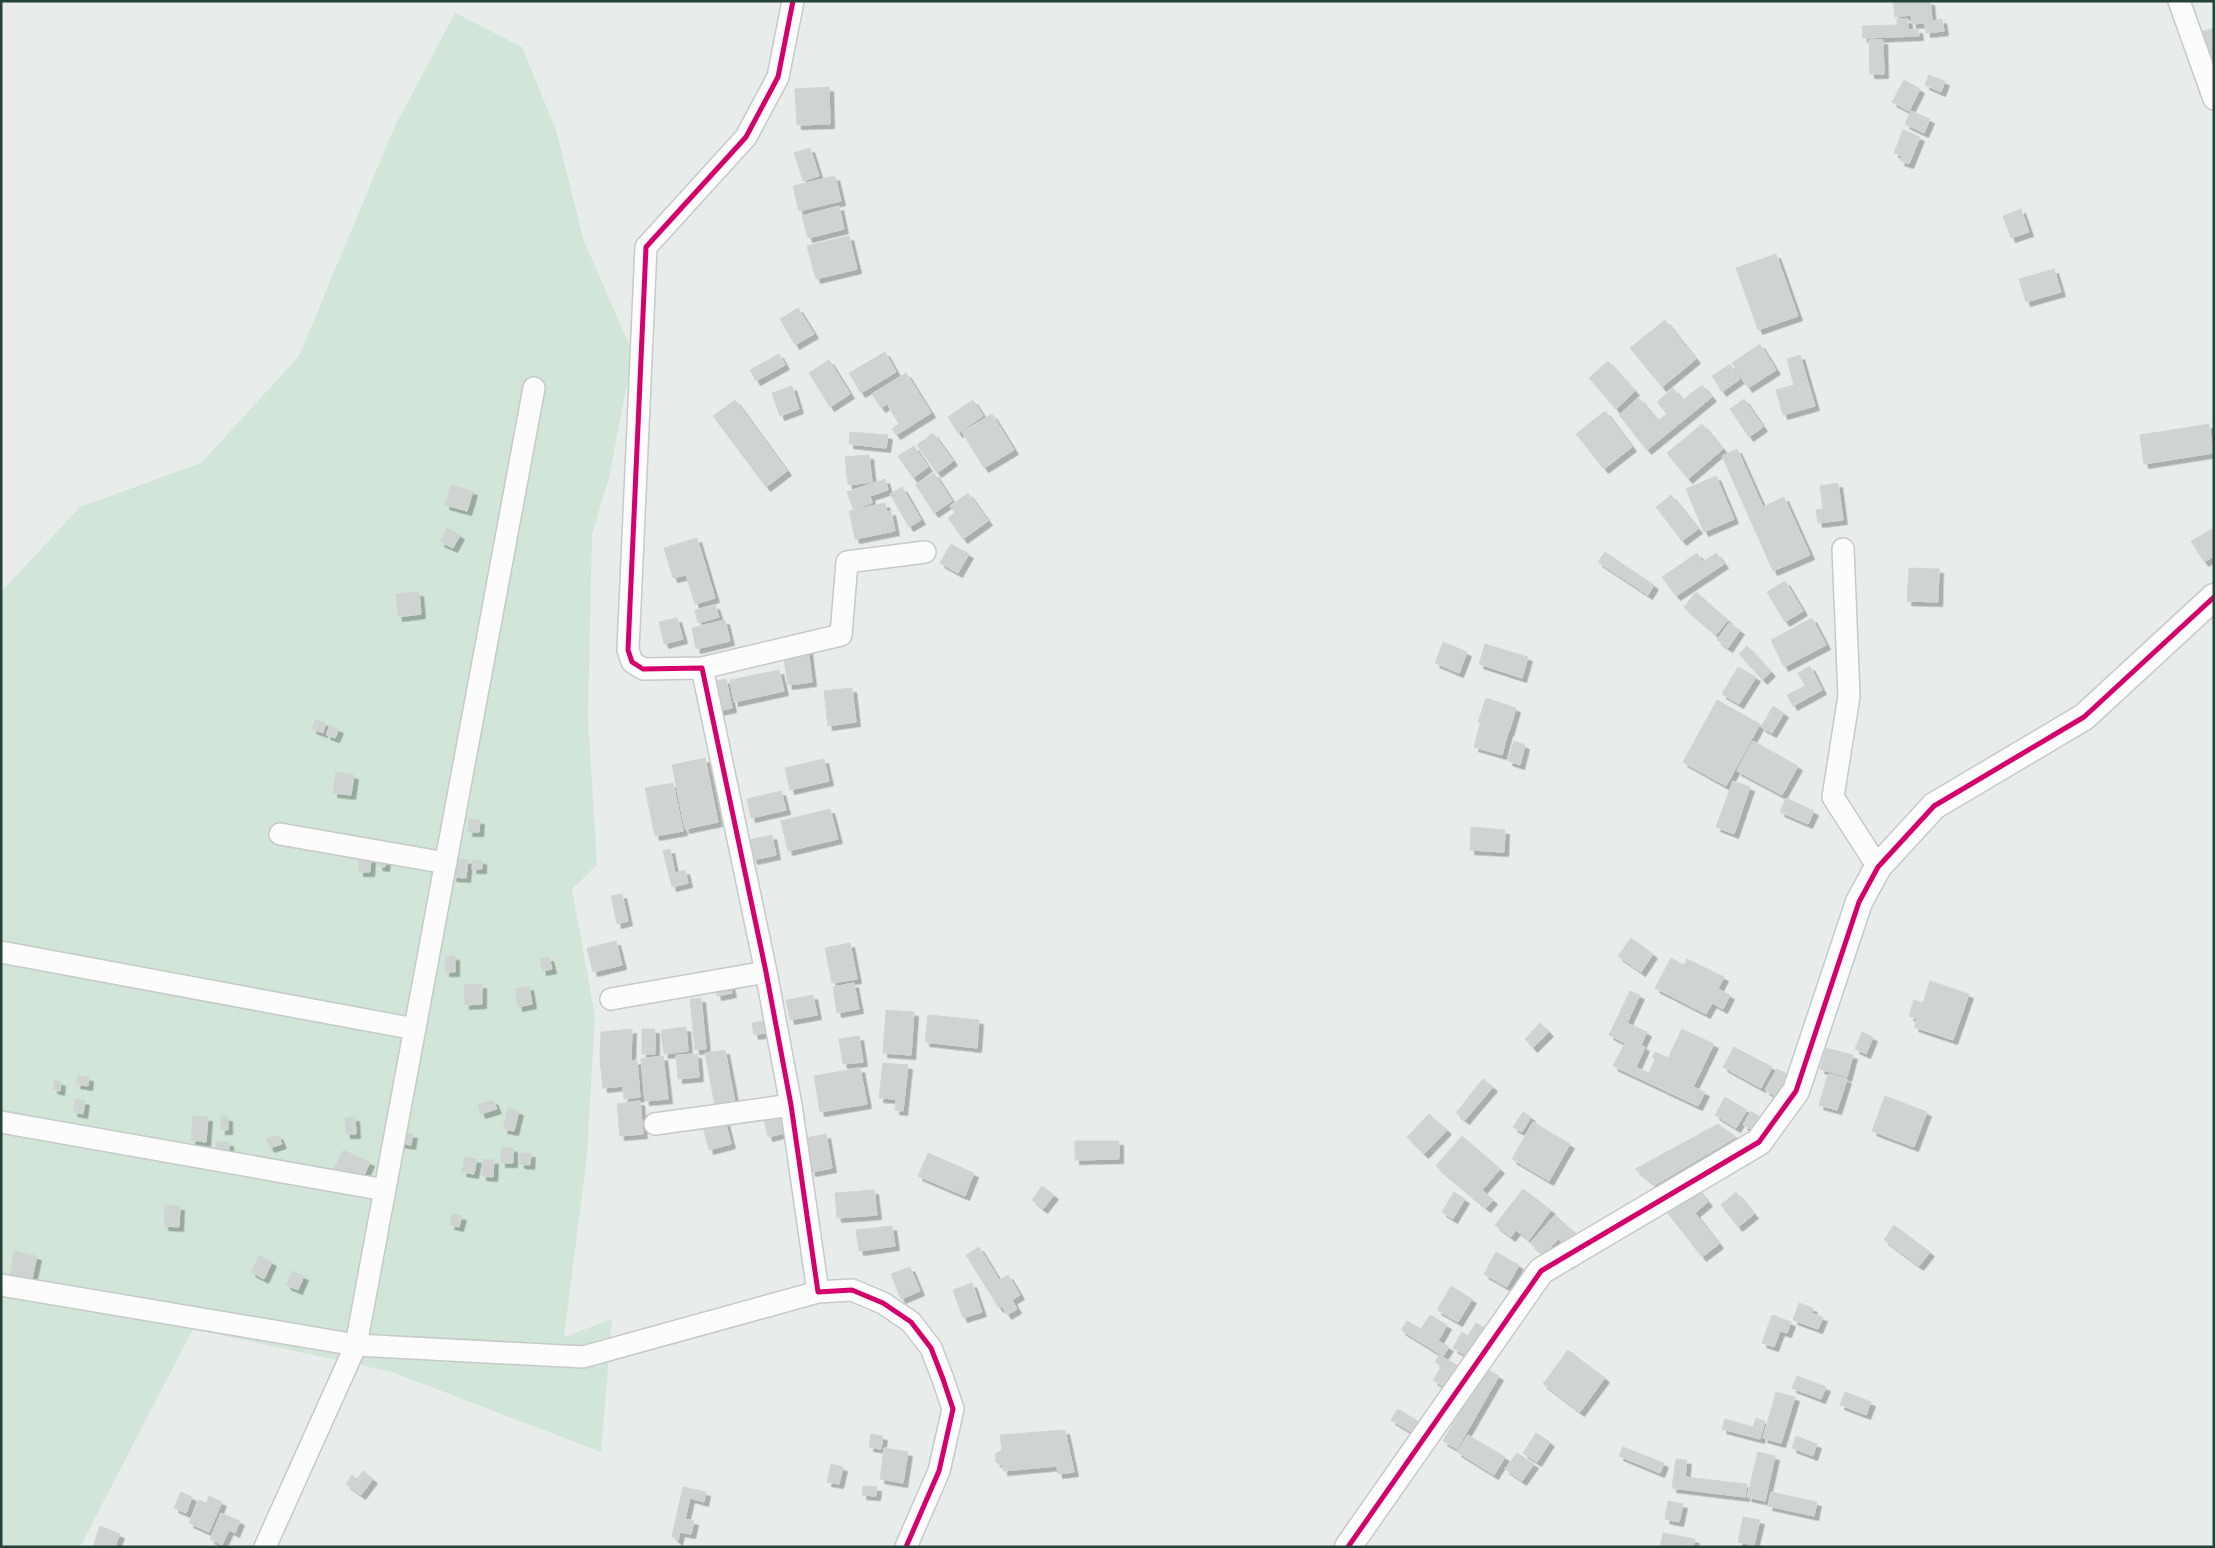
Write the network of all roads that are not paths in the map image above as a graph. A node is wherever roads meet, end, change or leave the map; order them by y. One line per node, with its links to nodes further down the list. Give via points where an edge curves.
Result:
1 (793, 1): 8 (street, via 778,77 746,137 646,246 628,650 632,662 642,670)
2 (2179, 1): 3 (street)
3 (2214, 99)
4 (534, 388): 10 (street)
5 (1844, 549): 11 (street, via 1849,696 1833,797)
6 (925, 552): 8 (street, via 847,562 841,635)
7 (2214, 597): 11 (street, via 2084,717 1934,806)
8 (702, 668): 13 (street)
9 (280, 834): 10 (street)
10 (446, 863): 15 (street)
11 (1878, 867): 25 (street, via 1859,902 1796,1091 1758,1142 1541,1272)
12 (1, 952): 15 (street)
13 (766, 972): 14 (street); 16 (street)
14 (611, 999)
15 (415, 1029): 19 (street)
16 (791, 1105): 18 (street); 21 (street)
17 (1, 1122): 19 (street)
18 (655, 1124)
19 (385, 1190): 22 (street)
20 (1, 1285): 22 (street)
21 (818, 1292): 22 (street, via 583,1358); 24 (street, via 852,1290 911,1322 931,1348 944,1379 953,1409 939,1471)
22 (356, 1345): 23 (street)
23 (265, 1547)
24 (906, 1547)
25 (1348, 1547)

